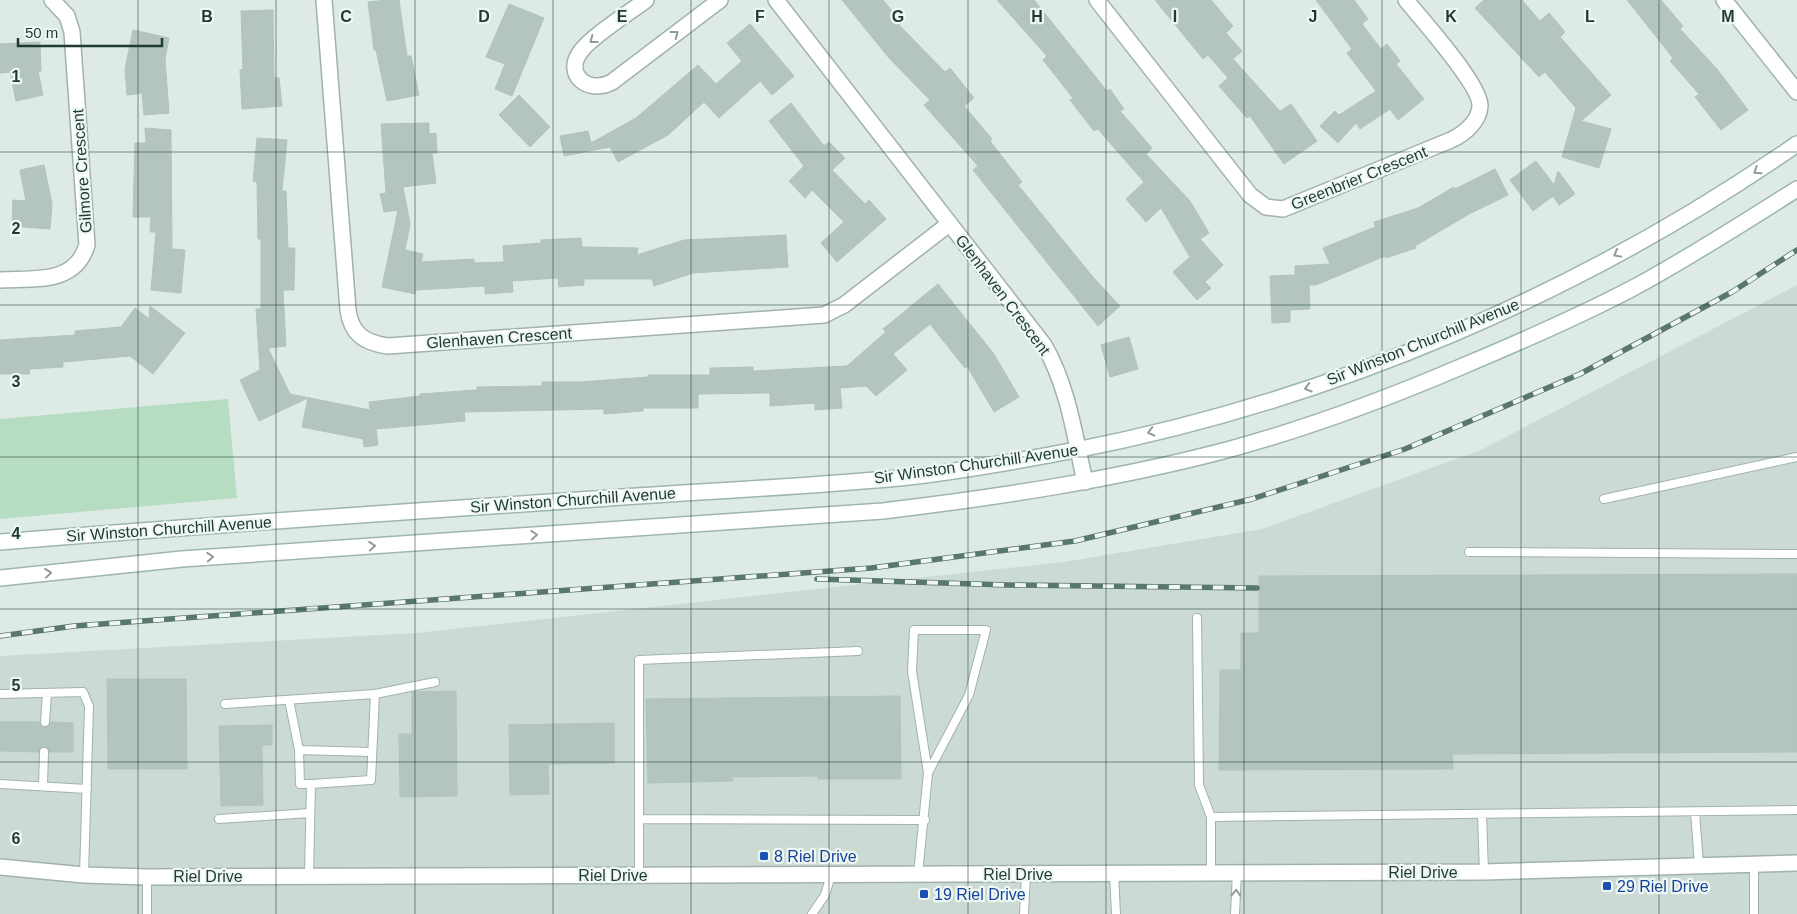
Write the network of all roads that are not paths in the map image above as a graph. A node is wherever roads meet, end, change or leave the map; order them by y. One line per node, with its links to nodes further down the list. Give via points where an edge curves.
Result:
1 (52, 0): 13 (street, Gilmore Crescent, via 67,16 72,32 87,245 79,263 62,275)
2 (324, 0): 12 (street, Glenhaven Crescent, via 349,316 355,331 368,342 388,346 824,315 844,305)
3 (646, 0): 4 (street, one-way to 4, via 582,49 574,65 576,74 590,87 598,88 612,82)
4 (720, 0)
5 (776, 0): 12 (street, Glenhaven Crescent)
6 (1097, 0): 7 (street, Greenbrier Crescent, via 1250,195 1266,207 1283,209 1462,135 1475,120 1480,106 1475,88)
7 (1406, 0)
8 (1724, 0): 9 (street)
9 (1797, 92)
10 (1797, 144): 14 (street, Sir Winston Churchill Avenue, one-way to 14, via 1721,194 1520,304 1314,387 1231,412)
11 (1797, 189): 16 (street, Sir Winston Churchill Avenue, via 1707,246 1632,288 1538,334 1401,392 1327,420 1229,449)
12 (949, 224): 14 (street, Glenhaven Crescent, via 1051,358 1064,393)
13 (0, 280)
14 (1078, 449): 16 (street, Glenhaven Crescent); 18 (street, Sir Winston Churchill Avenue, via 903,477)
15 (1797, 457): 17 (lane)
16 (1085, 482): 21 (street, Sir Winston Churchill Avenue, one-way to 16, via 182,559 883,511 986,499)
17 (1604, 499)
18 (0, 542)
19 (1469, 552): 20 (lane)
20 (1797, 554)
21 (0, 578)
22 (1197, 618): 44 (lane, via 1199,785)
23 (858, 651): 45 (lane, via 639,660)
24 (435, 682): 27 (lane)
25 (47, 693): 26 (lane); 30 (lane); 38 (lane, via 83,692 89,706)
26 (0, 694)
27 (375, 694): 28 (lane); 33 (lane)
28 (289, 700): 29 (lane); 31 (lane)
29 (225, 704)
30 (46, 722)
31 (299, 750): 33 (lane); 36 (lane, via 300,784)
32 (44, 752): 37 (lane)
33 (371, 752): 36 (lane, via 371,780)
34 (928, 773): 34 (lane, via 970,695 986,630 914,630 912,671); 46 (lane)
35 (0, 784): 37 (lane)
36 (310, 784): 41 (lane)
37 (43, 786): 38 (lane)
38 (87, 789): 57 (lane)
39 (1797, 810): 40 (lane)
40 (1695, 812): 42 (lane); 49 (lane)
41 (310, 813): 43 (lane); 61 (lane)
42 (1482, 815): 44 (lane); 53 (lane)
43 (219, 818)
44 (1211, 818): 51 (lane)
45 (639, 819): 46 (lane); 58 (lane)
46 (925, 820): 55 (lane)
47 (1797, 863): 48 (street, Riel Drive)
48 (1754, 864): 49 (street, Riel Drive); 67 (lane)
49 (1699, 865): 53 (street, Riel Drive)
50 (0, 867): 57 (street, Riel Drive)
51 (1211, 872): 52 (street, Riel Drive); 54 (street, Riel Drive)
52 (1237, 872): 53 (street, Riel Drive); 66 (lane, one-way to 52)
53 (1484, 872)
54 (1114, 873): 56 (street, Riel Drive); 65 (lane)
55 (918, 874): 56 (street, Riel Drive); 59 (street, Riel Drive)
56 (1026, 874): 64 (lane)
57 (84, 875): 60 (street, Riel Drive)
58 (639, 875): 59 (street, Riel Drive); 61 (street, Riel Drive)
59 (831, 875): 63 (lane, via 825,895)
60 (147, 876): 61 (street, Riel Drive); 62 (lane)
61 (309, 876)
62 (146, 914)
63 (812, 914)
64 (1024, 914)
65 (1116, 914)
66 (1235, 914)
67 (1754, 914)

